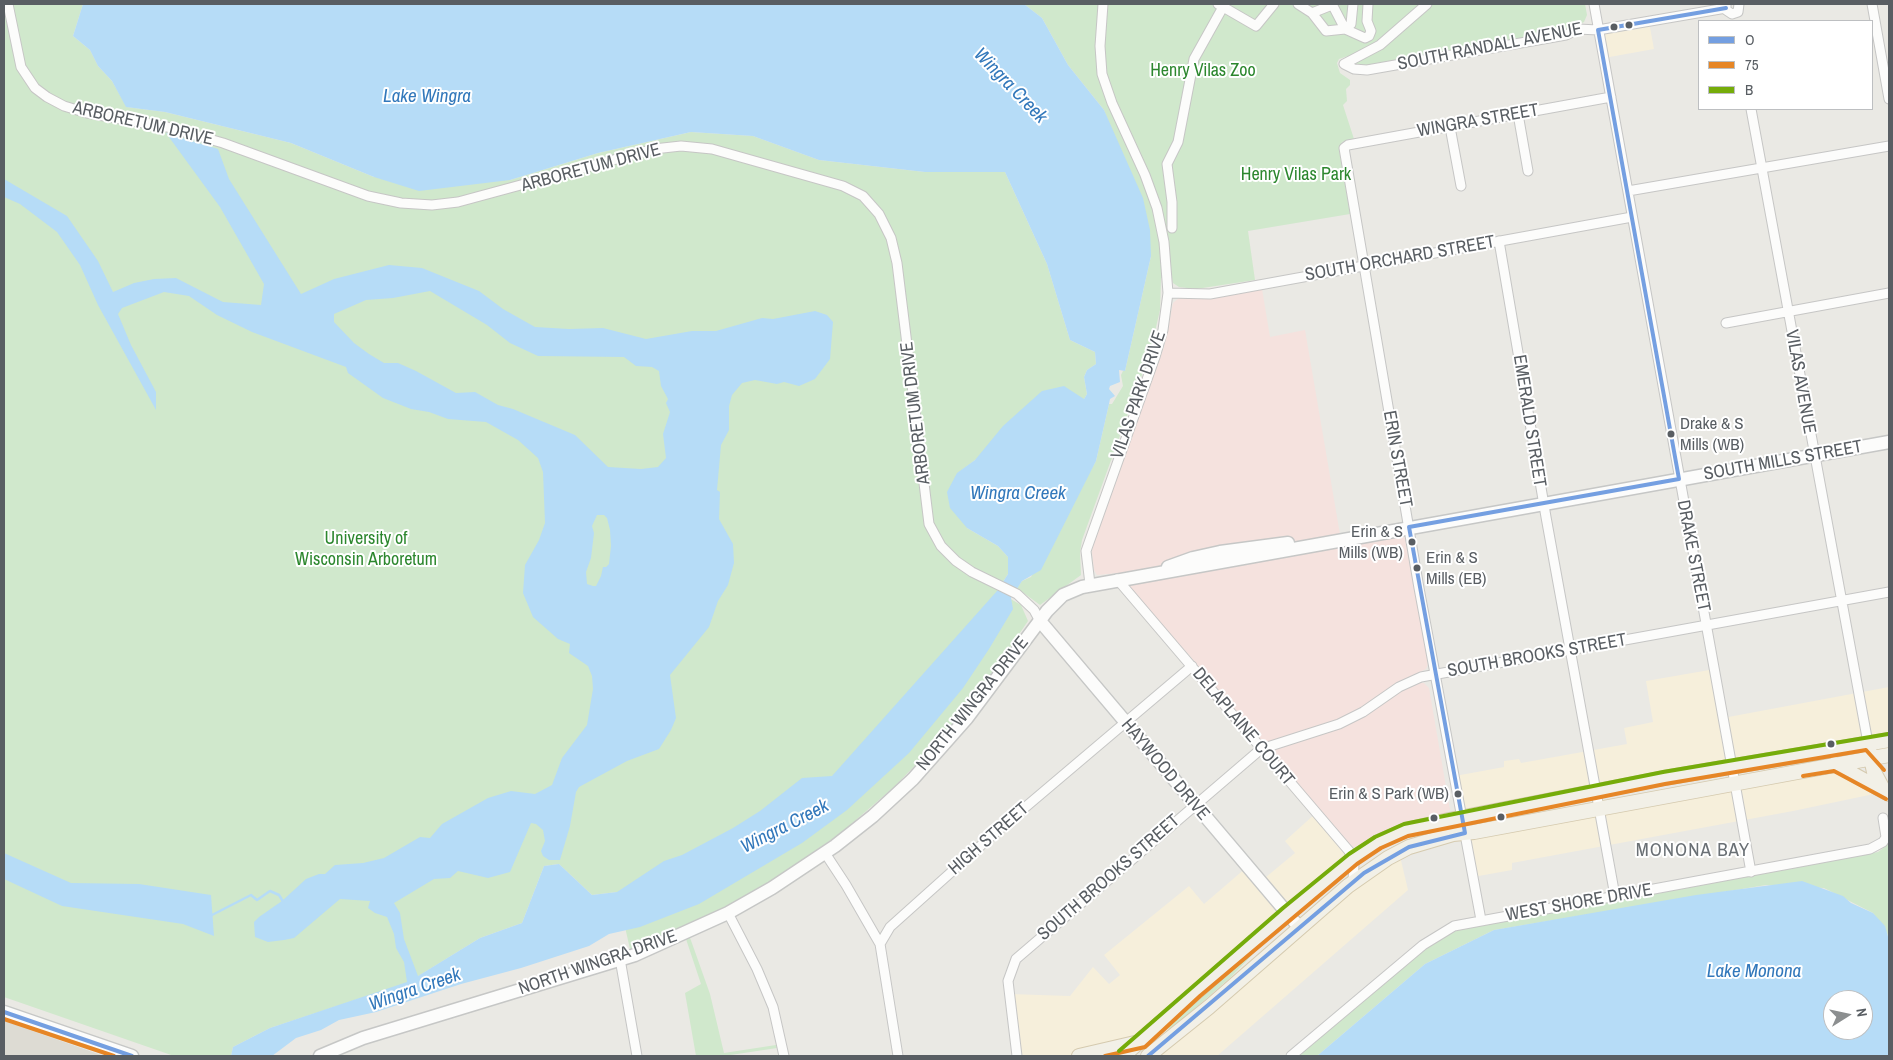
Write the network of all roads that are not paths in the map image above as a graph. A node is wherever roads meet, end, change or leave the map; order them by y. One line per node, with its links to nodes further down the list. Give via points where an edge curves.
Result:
1 (8, 4): 48 (street, ARBORETUM DRIVE, via 26,79 47,97 87,113 167,127 215,140 368,196 432,205 458,202 631,155 681,146 712,148 843,186 863,196 879,214 891,238 897,264 929,524 941,546 956,561 1017,594)
2 (1103, 4): 34 (street, VILAS PARK DRIVE, via 1102,74 1157,208)
3 (1237, 4): 14 (street)
4 (1274, 4): 14 (street, via 1256,26)
5 (1298, 4): 15 (street)
6 (1332, 4): 15 (street); 17 (street)
7 (1353, 4): 17 (street, via 1351,24)
8 (1368, 4): 17 (street, via 1369,36 1362,38)
9 (1427, 4): 18 (street, SOUTH RANDALL AVENUE, via 1380,45 1344,64 1367,70 1566,34 1578,28)
10 (1594, 4): 18 (street, DRAKE STREET)
11 (1743, 4): 16 (street)
12 (1872, 4): 20 (street)
13 (1726, 6): 16 (street); 18 (street, SOUTH RANDALL AVENUE)
14 (1224, 8): 31 (street, via 1194,60 1178,142 1167,164)
15 (1312, 13): 17 (street, via 1326,31)
16 (1735, 18)
17 (1345, 29)
18 (1598, 30): 19 (street, DRAKE STREET)
19 (1611, 97): 22 (street, WINGRA STREET); 29 (street, DRAKE STREET)
20 (1889, 99)
21 (1751, 110): 26 (street, VILAS AVENUE)
22 (1518, 114): 23 (street, WINGRA STREET); 27 (street)
23 (1450, 126): 24 (street, WINGRA STREET); 28 (street)
24 (1346, 146): 33 (street, ERIN STREET, via 1344,150)
25 (1889, 146): 26 (street)
26 (1762, 168): 29 (street); 36 (street, VILAS AVENUE)
27 (1528, 171)
28 (1461, 186)
29 (1628, 191): 30 (street, DRAKE STREET)
30 (1632, 217): 32 (street, SOUTH ORCHARD STREET); 40 (street, DRAKE STREET)
31 (1172, 228)
32 (1500, 241): 33 (street, SOUTH ORCHARD STREET); 41 (street, EMERALD STREET)
33 (1364, 266): 34 (street, SOUTH ORCHARD STREET, via 1210,294); 42 (street, ERIN STREET)
34 (1168, 293): 44 (street, VILAS PARK DRIVE, via 1155,357 1086,551)
35 (1889, 294): 36 (street)
36 (1788, 312): 37 (street); 39 (street, VILAS AVENUE)
37 (1726, 323)
38 (1889, 442): 39 (street, SOUTH MILLS STREET)
39 (1813, 456): 40 (street, SOUTH MILLS STREET); 46 (street, VILAS AVENUE)
40 (1679, 480): 41 (street, SOUTH MILLS STREET); 49 (street, DRAKE STREET)
41 (1544, 505): 42 (street, SOUTH MILLS STREET); 50 (street, EMERALD STREET)
42 (1409, 527): 43 (street, SOUTH MILLS STREET, via 1323,542 1297,542 1220,552 1157,572); 52 (street, ERIN STREET)
43 (1117, 579): 44 (street, SOUTH MILLS STREET); 51 (street, DELAPLAINE COURT)
44 (1090, 584): 47 (street, SOUTH MILLS STREET, via 1063,595)
45 (1889, 592): 46 (street, SOUTH BROOKS STREET)
46 (1841, 601): 49 (street, SOUTH BROOKS STREET); 55 (street, VILAS AVENUE)
47 (1054, 604): 48 (street, NORTH WINGRA DRIVE)
48 (1037, 615): 53 (street, HAYWOOD DRIVE); 68 (street, NORTH WINGRA DRIVE, via 967,718 932,758 873,816)
49 (1706, 624): 50 (street, SOUTH BROOKS STREET); 59 (street, DRAKE STREET)
50 (1570, 650): 52 (street, SOUTH BROOKS STREET); 61 (street, EMERALD STREET)
51 (1192, 666): 53 (street, HIGH STREET); 56 (street, DELAPLAINE COURT)
52 (1436, 674): 56 (street, SOUTH BROOKS STREET, via 1399,687 1339,724); 65 (street, ERIN STREET)
53 (1125, 723): 63 (street, HAYWOOD DRIVE); 77 (street, HIGH STREET, via 901,915)
54 (1889, 740): 55 (main road)
55 (1868, 743): 57 (main road); 59 (main road)
56 (1261, 749): 63 (street, SOUTH BROOKS STREET); 69 (street, DELAPLAINE COURT)
57 (1883, 758): 58 (main road); 62 (main road)
58 (1835, 764): 60 (main road); 62 (main road)
59 (1732, 767): 60 (street, DRAKE STREET); 61 (main road)
60 (1735, 784): 64 (main road); 70 (street, DRAKE STREET)
61 (1596, 792): 64 (street, EMERALD STREET); 65 (main road)
62 (1887, 792)
63 (1195, 805): 74 (street, HAYWOOD DRIVE); 86 (street, SOUTH BROOKS STREET, via 1016,959 1008,981)
64 (1599, 809): 67 (main road); 72 (street, EMERALD STREET)
65 (1462, 817): 67 (street, ERIN STREET); 69 (main road, via 1406,830 1378,842)
66 (1883, 818): 70 (street, WEST SHORE DRIVE, via 1886,837 1878,846)
67 (1465, 833): 71 (main road, via 1409,847); 75 (street, ERIN STREET)
68 (825, 853): 73 (street, NORTH WINGRA DRIVE); 77 (street)
69 (1353, 859): 71 (street); 74 (main road)
70 (1751, 872): 72 (street, WEST SHORE DRIVE)
71 (1353, 882): 76 (main road)
72 (1615, 896): 75 (street, WEST SHORE DRIVE)
73 (728, 913): 78 (street, NORTH WINGRA DRIVE); 84 (street, via 773,1007)
74 (1287, 914): 76 (street, HAYWOOD DRIVE); 80 (main road)
75 (1481, 920): 91 (street, WEST SHORE DRIVE, via 1454,926 1429,940)
76 (1299, 928): 90 (main road)
77 (880, 944): 85 (street)
78 (620, 960): 82 (street, NORTH WINGRA DRIVE, via 363,1038); 83 (street)
79 (4, 1012): 81 (street)
80 (1140, 1042): 87 (main road); 89 (main road)
81 (132, 1056)
82 (320, 1056)
83 (636, 1056)
84 (784, 1056)
85 (898, 1056)
86 (1017, 1056)
87 (1078, 1056): 88 (street)
88 (1098, 1056)
89 (1123, 1056)
90 (1148, 1056)
91 (1291, 1056)

